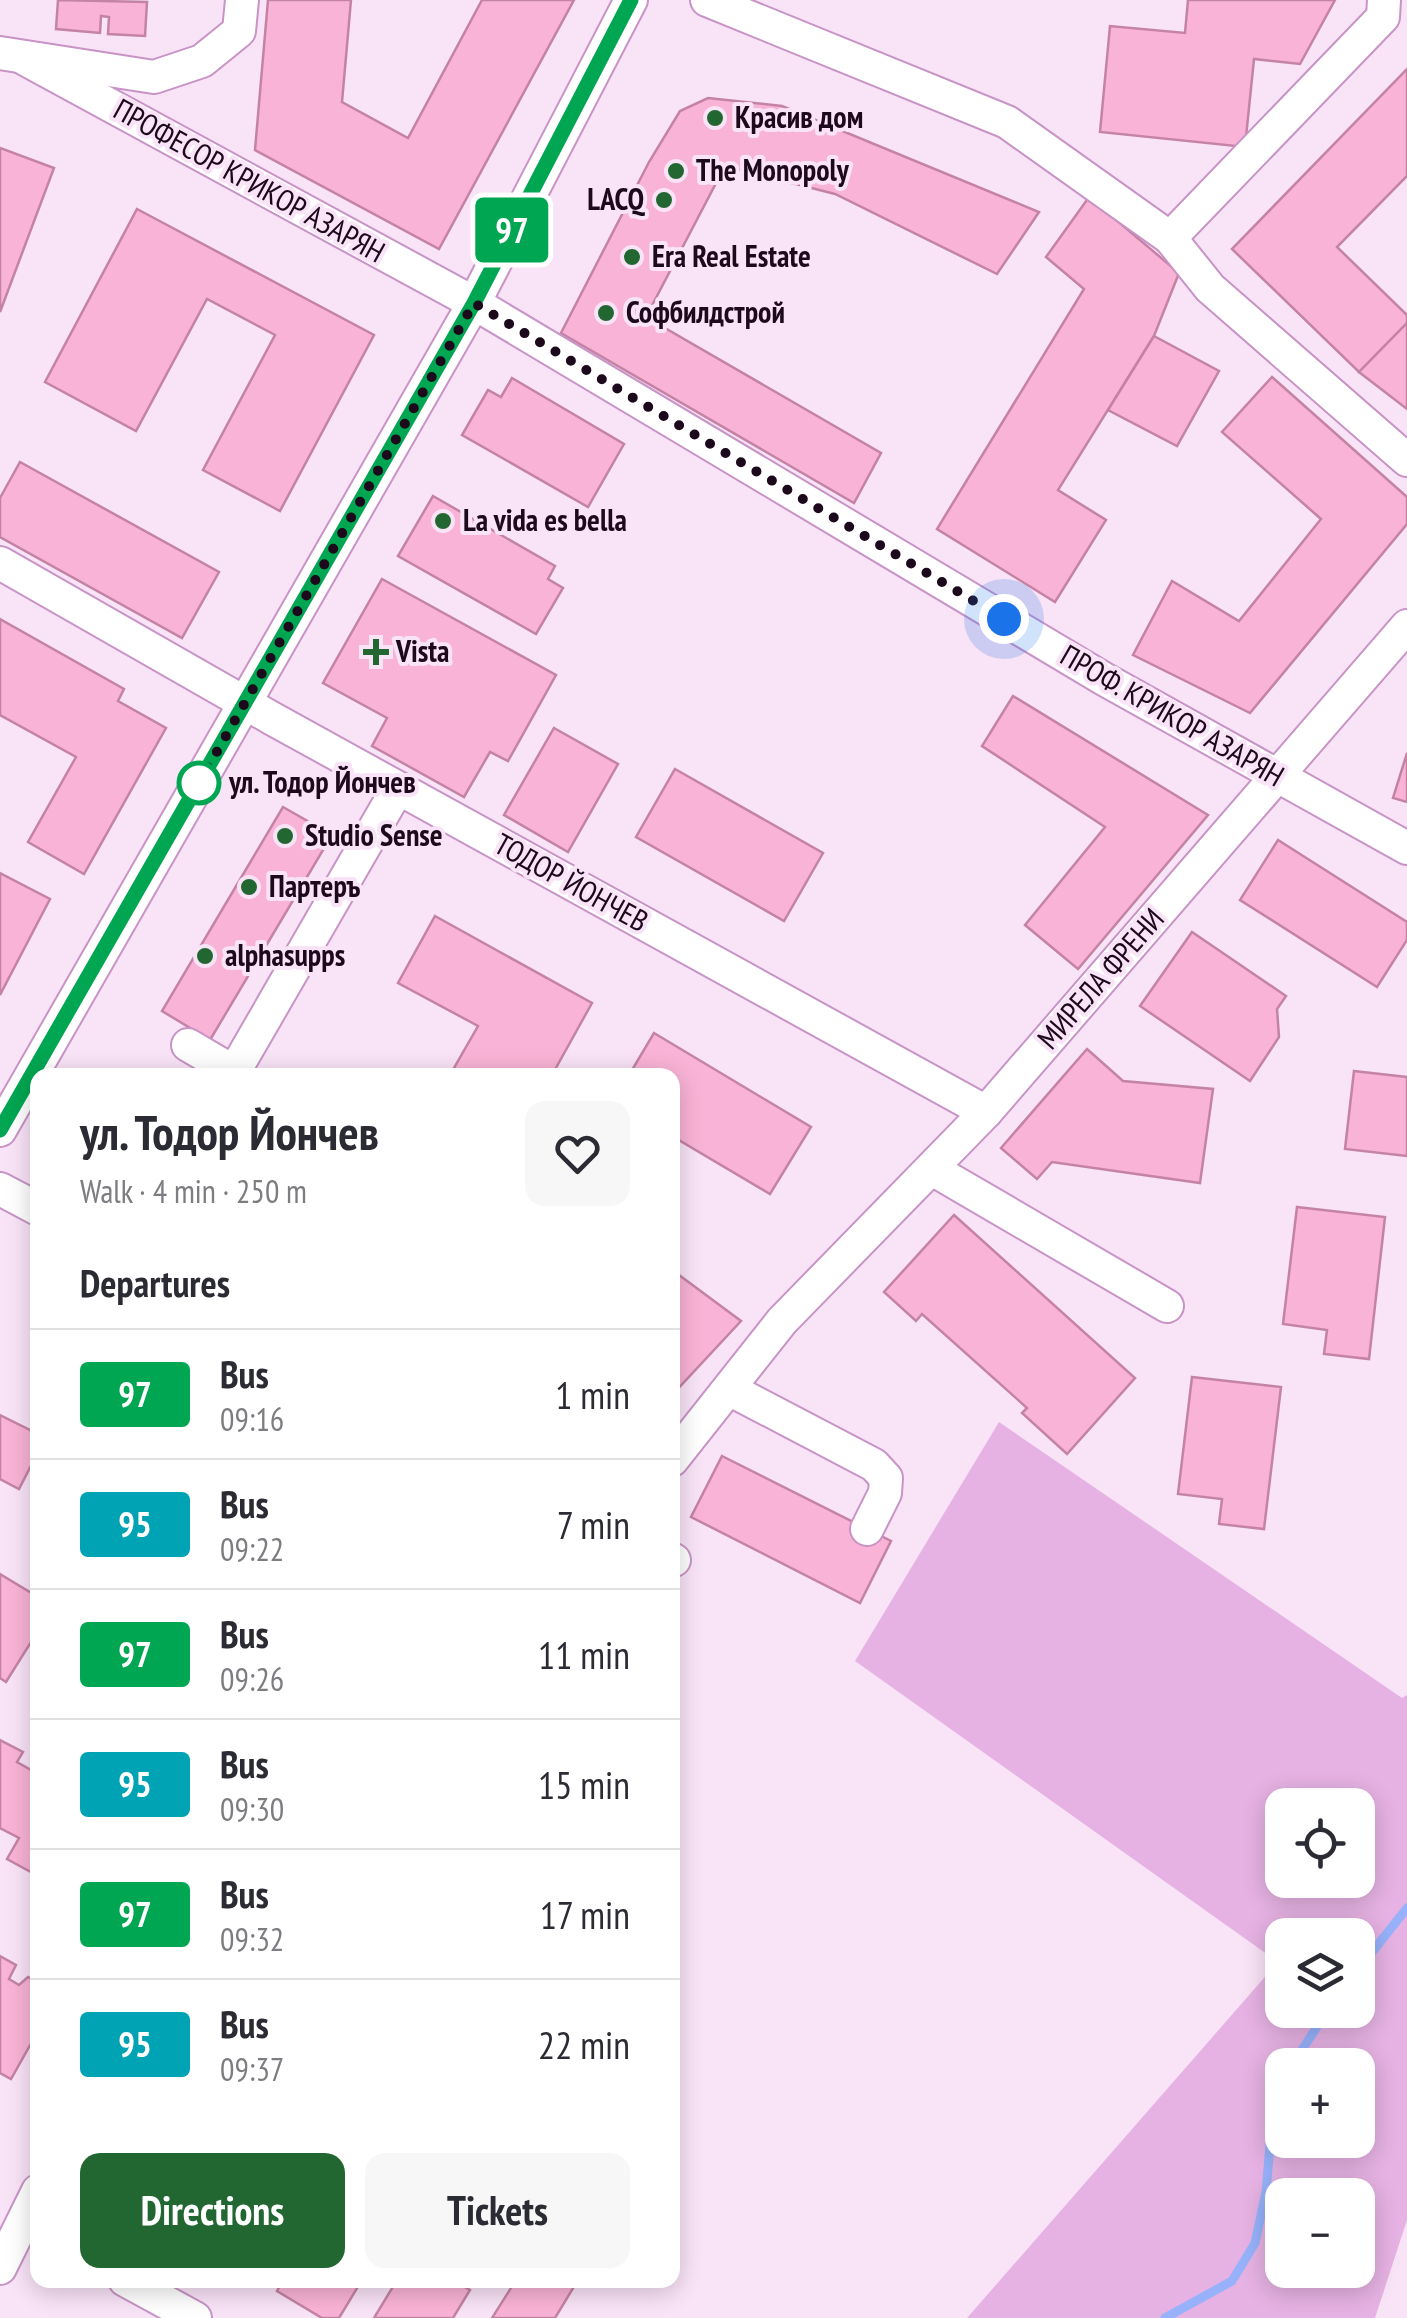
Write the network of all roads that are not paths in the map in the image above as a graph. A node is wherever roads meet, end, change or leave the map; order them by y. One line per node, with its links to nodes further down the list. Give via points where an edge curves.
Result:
1 (242, 0): 5 (street, via 239,32 202,61 154,77)
2 (631, 0): 7 (street)
3 (707, 0): 6 (street, via 1007,122)
4 (1384, 0): 6 (street, via 1383,17)
5 (12, 56): 7 (street, ПРОФЕСОР КРИКОР АЗАРЯН)
6 (1170, 238): 8 (street, via 1210,288)
7 (474, 303): 11 (street); 12 (street, ПРОФ. КРИКОР АЗАРЯН)
8 (1407, 460)
9 (0, 563): 11 (street, ТОДОР ЙОНЧЕВ)
10 (1407, 626): 12 (street, МИРЕЛА ФРЕНИ)
11 (244, 704): 13 (street, ТОДОР ЙОНЧЕВ); 16 (street)
12 (1277, 776): 14 (street, ПРОФ. КРИКОР АЗАРЯН); 20 (street, МИРЕЛА ФРЕНИ)
13 (398, 788): 18 (street); 20 (street, ТОДОР ЙОНЧЕВ)
14 (1407, 848)
15 (188, 1045): 17 (street)
16 (36, 1068)
17 (227, 1068)
18 (236, 1068)
19 (30, 1078): 21 (street)
20 (986, 1112): 22 (street, МИРЕЛА ФРЕНИ)
21 (0, 1130)
22 (932, 1169): 25 (street); 26 (street, МИРЕЛА ФРЕНИ, via 782,1321)
23 (0, 1189): 24 (street)
24 (30, 1206)
25 (1167, 1306)
26 (729, 1389): 27 (street, МИРЕЛА ФРЕНИ); 28 (street, via 874,1465 886,1478 886,1493)
27 (680, 1450)
28 (866, 1529)
29 (19, 2222): 30 (street)
30 (0, 2268)
31 (140, 2288): 32 (street)
32 (195, 2318)

